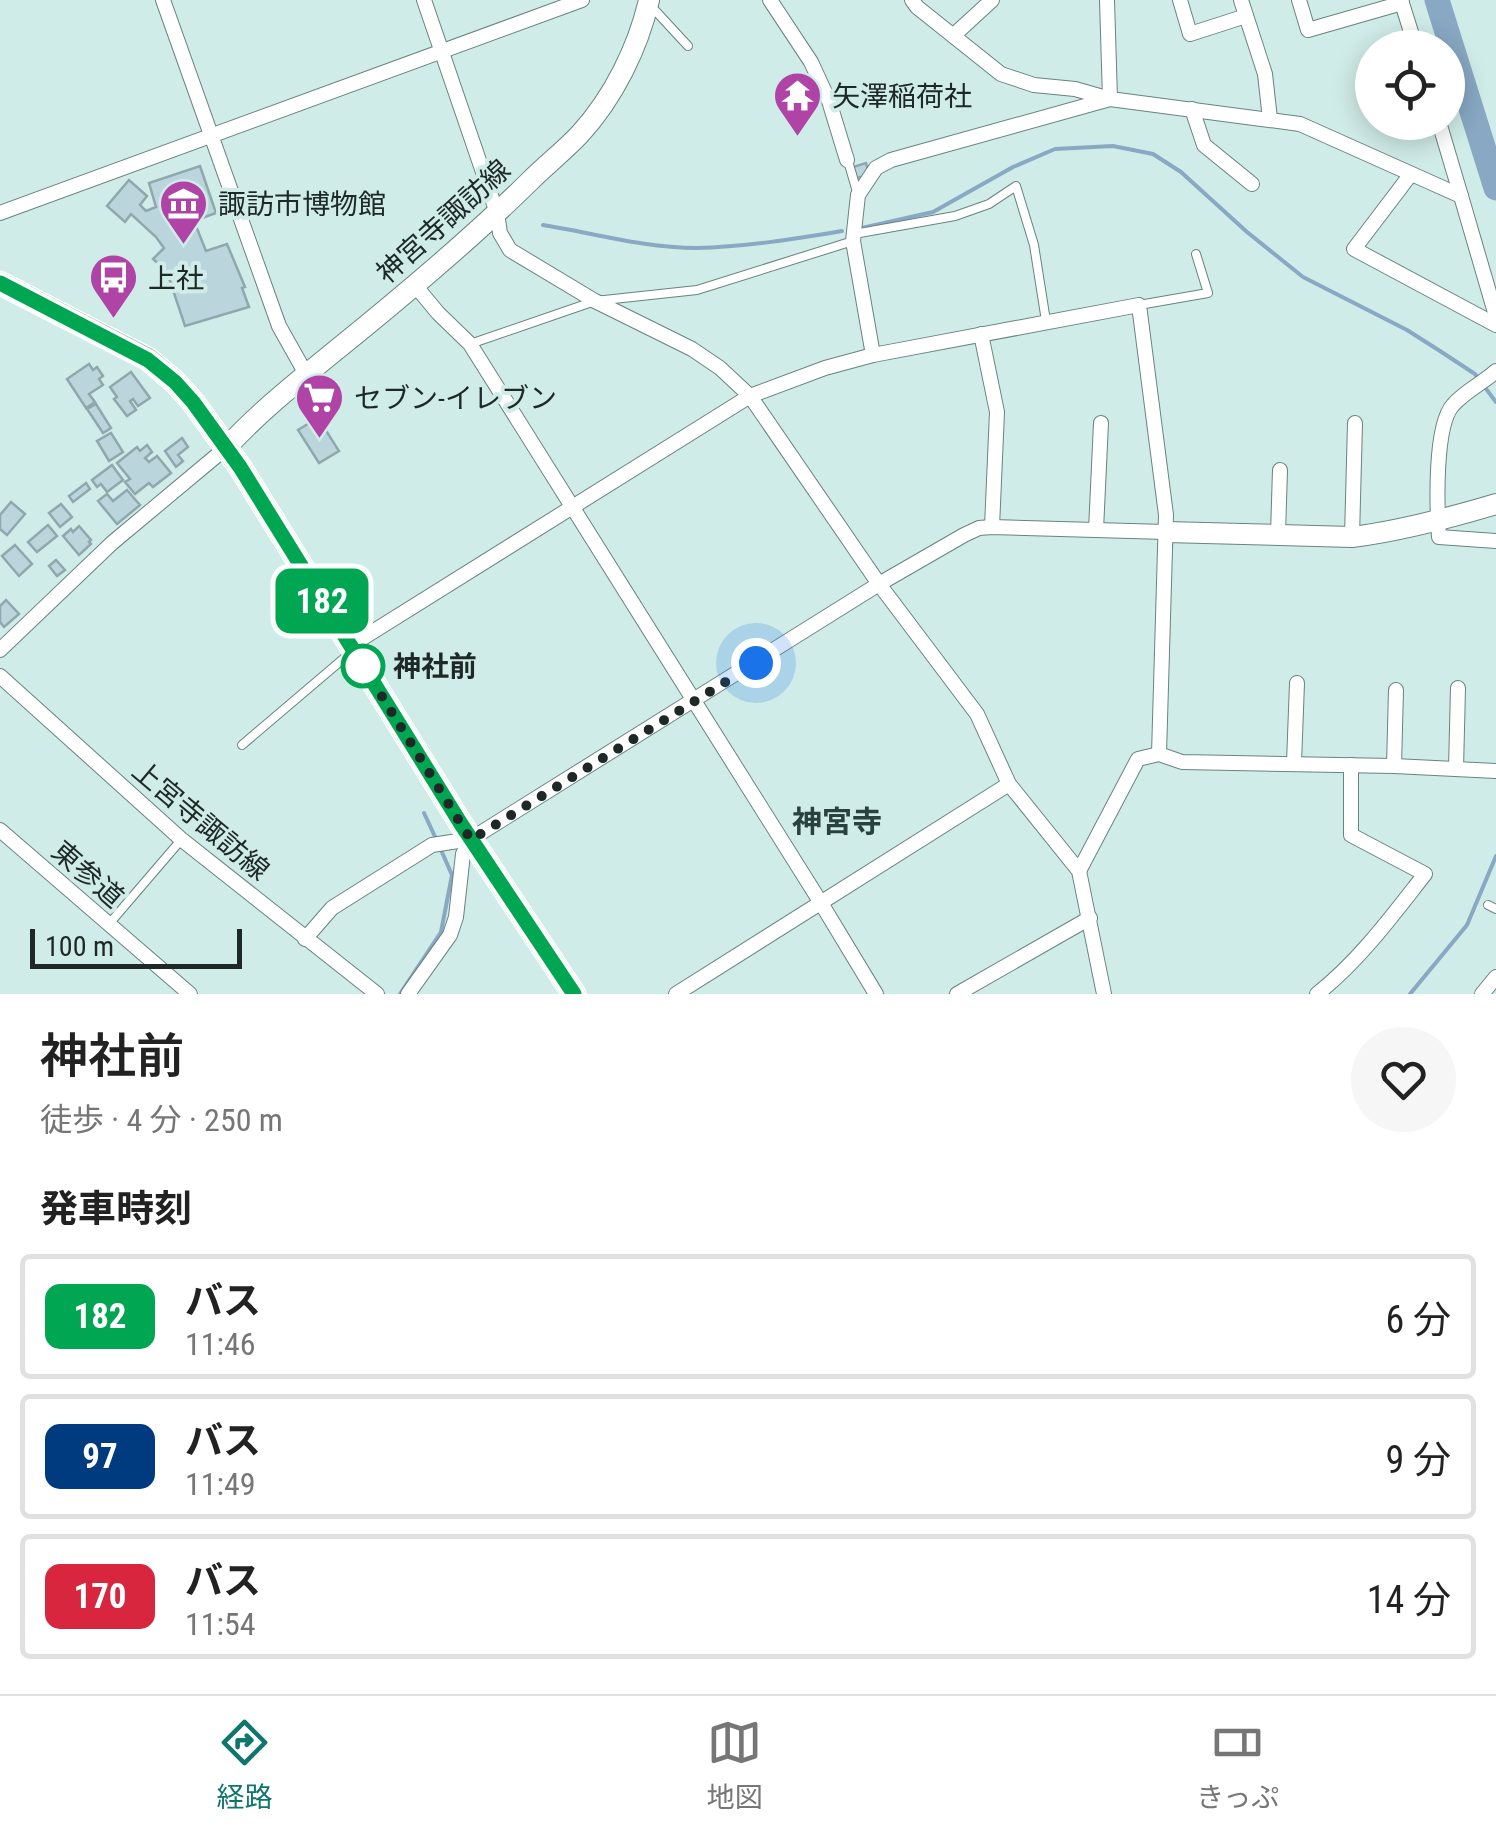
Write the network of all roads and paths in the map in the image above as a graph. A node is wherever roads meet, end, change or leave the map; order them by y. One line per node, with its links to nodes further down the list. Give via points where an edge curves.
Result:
1 (163, 0): 21 (street)
2 (424, 0): 17 (street)
3 (582, 0): 17 (street)
4 (770, 0): 23 (street, via 811,62)
5 (912, 0): 15 (street)
6 (992, 0): 15 (street)
7 (1107, 0): 18 (street)
8 (1180, 0): 13 (street, via 1190,34)
9 (1241, 0): 13 (street)
10 (1299, 0): 12 (street, via 1308,30)
11 (649, 1): 16 (lane); 29 (main road, 神宮寺諏訪線, via 606,100)
12 (1401, 2): 14 (street)
13 (1246, 16): 20 (street, via 1265,74)
14 (1410, 30)
15 (954, 36): 18 (street, via 1001,74)
16 (688, 46)
17 (443, 52): 21 (street); 29 (street)
18 (1110, 99): 19 (street); 26 (street, via 890,160)
19 (1192, 109): 20 (street); 25 (street, via 1204,144)
20 (1270, 119): 24 (street, via 1300,124)
21 (212, 137): 28 (street); 45 (street, via 279,326)
22 (1443, 140): 27 (street)
23 (847, 160): 26 (lane)
24 (1411, 174): 27 (street); 40 (street, via 1354,249)
25 (1252, 184)
26 (858, 195): 30 (street)
27 (1460, 196): 38 (street)
28 (0, 212)
29 (497, 213): 33 (main road, 神宮寺諏訪線); 35 (street, via 510,250)
30 (853, 238): 35 (lane, via 697,290); 39 (lane, via 956,216 1016,186); 43 (street)
31 (1196, 254): 36 (lane, via 1208,293)
32 (0, 283): 49 (main road, via 148,360 175,382)
33 (414, 284): 34 (main road, 神宮寺諏訪線); 37 (street)
34 (397, 298): 37 (street); 45 (main road, 神宮寺諏訪線)
35 (595, 301): 42 (lane); 46 (street, via 692,349)
36 (1138, 305): 39 (street); 56 (street)
37 (438, 313): 42 (street)
38 (1496, 316)
39 (1046, 321): 41 (street)
40 (1496, 326)
41 (981, 334): 43 (street); 54 (street, via 997,412)
42 (470, 344): 52 (street)
43 (873, 355): 46 (street)
44 (1494, 373): 53 (street, via 1450,408 1441,428)
45 (306, 374): 49 (main road, 神宮寺諏訪線)
46 (750, 396): 52 (street); 60 (street)
47 (1102, 423): 55 (street)
48 (1355, 423): 58 (street)
49 (227, 447): 61 (main road); 62 (street, via 112,543)
50 (1280, 470): 57 (street)
51 (1493, 505): 53 (main road)
52 (572, 507): 61 (street); 67 (street)
53 (1438, 520): 58 (main road); 59 (street, via 1439,537)
54 (992, 528): 55 (street); 60 (street, via 964,535)
55 (1096, 530): 56 (street)
56 (1166, 532): 57 (main road); 69 (street)
57 (1278, 534): 58 (main road)
58 (1352, 537)
59 (1496, 541)
60 (879, 584): 67 (street); 75 (street, via 977,714)
61 (351, 648): 68 (lane); 78 (main road)
62 (0, 650)
63 (0, 676): 77 (street, 上宮寺諏訪線)
64 (1296, 683): 70 (street)
65 (1458, 688): 73 (street)
66 (1396, 690): 72 (street)
67 (694, 702): 78 (street); 80 (street)
68 (242, 744)
69 (1159, 754): 70 (street, via 1182,762); 79 (street, via 1138,759)
70 (1294, 764): 71 (street)
71 (1351, 765): 72 (street); 93 (street, via 1351,835 1425,874)
72 (1394, 766): 73 (street)
73 (1456, 769): 74 (street)
74 (1496, 771)
75 (1009, 784): 79 (street); 80 (street)
76 (0, 830): 82 (street, 東参道)
77 (181, 840): 82 (lane); 83 (street, 上宮寺諏訪線)
78 (471, 840): 83 (street, via 432,845 332,908); 87 (street, via 462,854 450,936); 88 (main road)
79 (1079, 871): 81 (street)
80 (821, 903): 89 (street); 90 (street)
81 (1090, 918): 91 (street); 92 (street)
82 (108, 924): 85 (street, 東参道)
83 (305, 939): 86 (street, 上宮寺諏訪線)
84 (1496, 977): 94 (street)
85 (190, 994)
86 (377, 994)
87 (408, 994)
88 (574, 994)
89 (676, 994)
90 (876, 994)
91 (957, 994)
92 (1105, 994)
93 (1317, 994)
94 (1482, 994)

